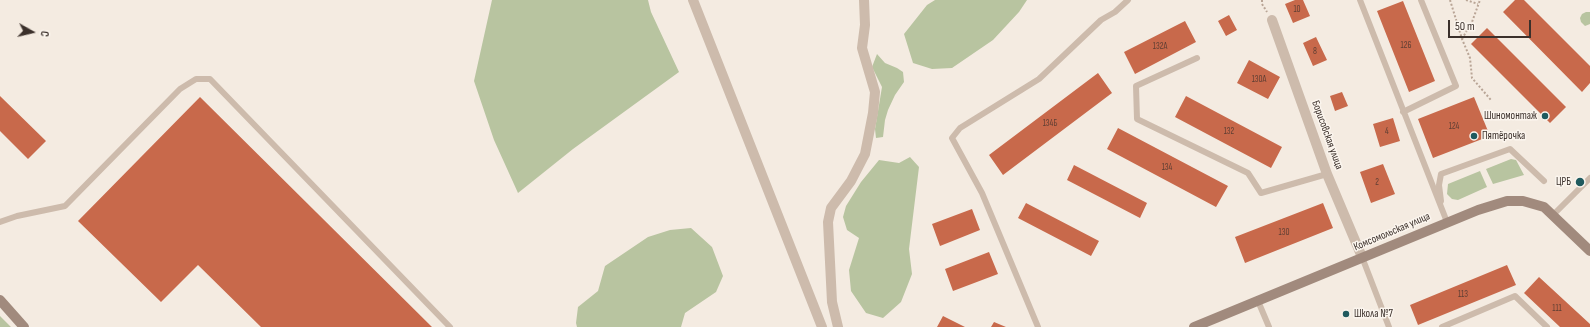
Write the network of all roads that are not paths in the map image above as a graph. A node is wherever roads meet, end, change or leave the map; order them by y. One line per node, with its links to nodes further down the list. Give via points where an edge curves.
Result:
1 (693, 0): 22 (street)
2 (864, 0): 23 (street, via 862,48 874,92 873,113 865,154 851,180 831,208 828,222 832,302)
3 (1128, 0): 24 (lane, via 1101,20 1039,79 960,128 952,138 982,193)
4 (1421, 0): 8 (lane, via 1456,86)
5 (1362, 1): 8 (lane)
6 (1272, 20): 9 (street, Борисовская улица)
7 (1197, 58): 9 (lane, via 1136,86 1137,119 1248,174 1261,193)
8 (1403, 112): 12 (lane)
9 (1328, 174): 17 (street, Борисовская улица)
10 (1590, 178): 13 (lane)
11 (1544, 181): 12 (lane, via 1510,149 1441,174 1438,185)
12 (1442, 212): 15 (lane)
13 (1553, 215): 15 (main road, Комсомольская улица, via 1544,207 1533,203 1507,201); 16 (main road, Комсомольская улица)
14 (0, 222): 21 (lane, via 16,216 65,206 180,89 196,79 210,78)
15 (1447, 222): 17 (main road, Комсомольская улица)
16 (1590, 251)
17 (1362, 257): 19 (main road, Комсомольская улица); 27 (lane)
18 (0, 300): 20 (main road)
19 (1258, 301): 25 (main road, Комсомольская улица); 26 (lane)
20 (24, 327)
21 (450, 327)
22 (822, 327)
23 (838, 327)
24 (1038, 327)
25 (1194, 327)
26 (1268, 327)
27 (1388, 327)
28 (1442, 327): 29 (lane, via 1515,296)
29 (1547, 327)

